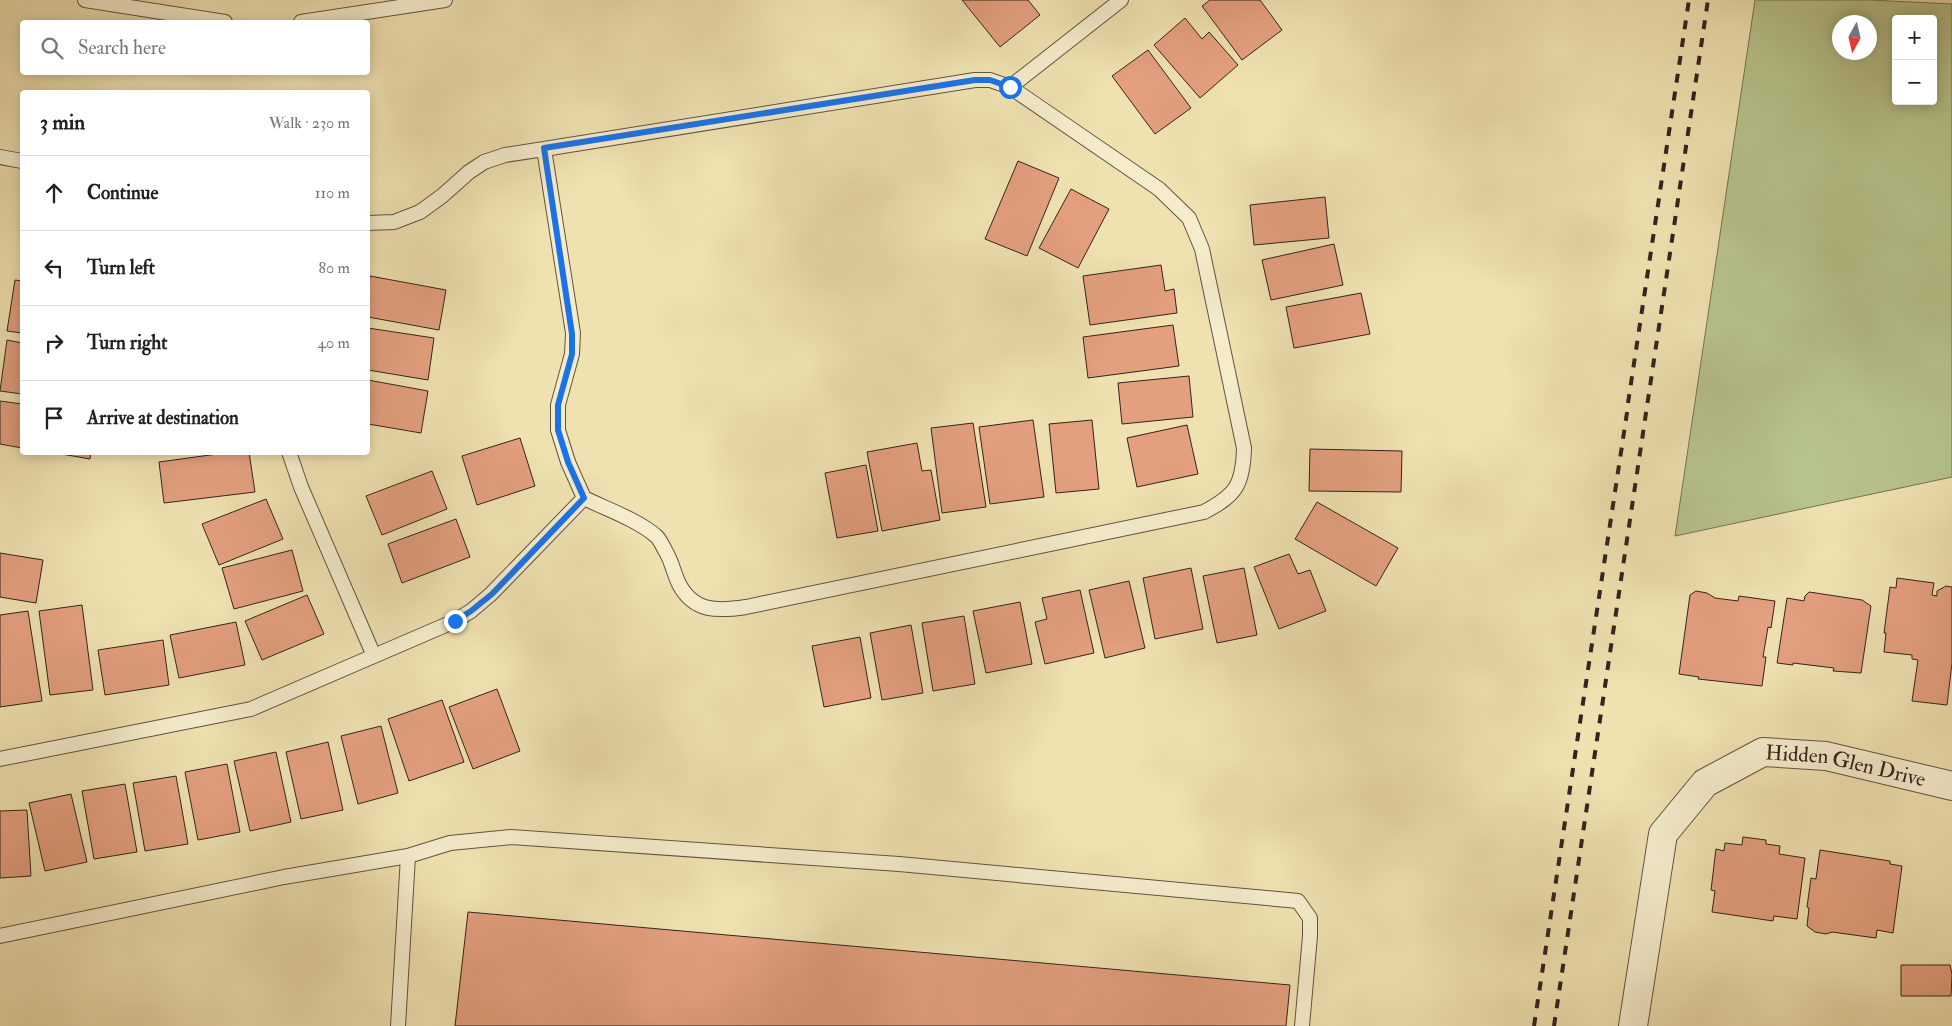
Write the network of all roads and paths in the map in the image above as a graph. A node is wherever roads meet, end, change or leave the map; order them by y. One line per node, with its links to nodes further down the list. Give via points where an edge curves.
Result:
1 (84, 0): 6 (lane)
2 (360, 0): 5 (lane)
3 (445, 0): 5 (lane)
4 (1121, 0): 8 (lane)
5 (357, 14): 7 (lane)
6 (212, 20)
7 (315, 20)
8 (1010, 87): 9 (lane, via 990,80 975,80); 14 (lane, via 1159,189 1189,218 1202,249 1244,448 1243,472 1235,490 1204,512 724,610 704,608 693,601 680,586 670,558 657,536)
9 (544, 148): 12 (lane, via 484,162 420,212 394,222); 14 (lane, via 572,334 572,354 558,405 558,430)
10 (0, 157): 11 (lane)
11 (20, 162)
12 (370, 223)
13 (290, 455): 15 (lane)
14 (584, 498): 15 (lane, via 492,594 471,611)
15 (374, 656): 16 (lane, via 251,709)
16 (0, 760)
17 (1952, 786): 22 (street, Hidden Glen Drive, via 1826,756 1763,752 1705,783 1663,834)
18 (408, 856): 19 (lane, via 284,877); 20 (lane); 21 (lane, via 450,843 510,837 899,864 1298,901 1310,918)
19 (0, 936)
20 (398, 1026)
21 (1302, 1026)
22 (1633, 1026)

